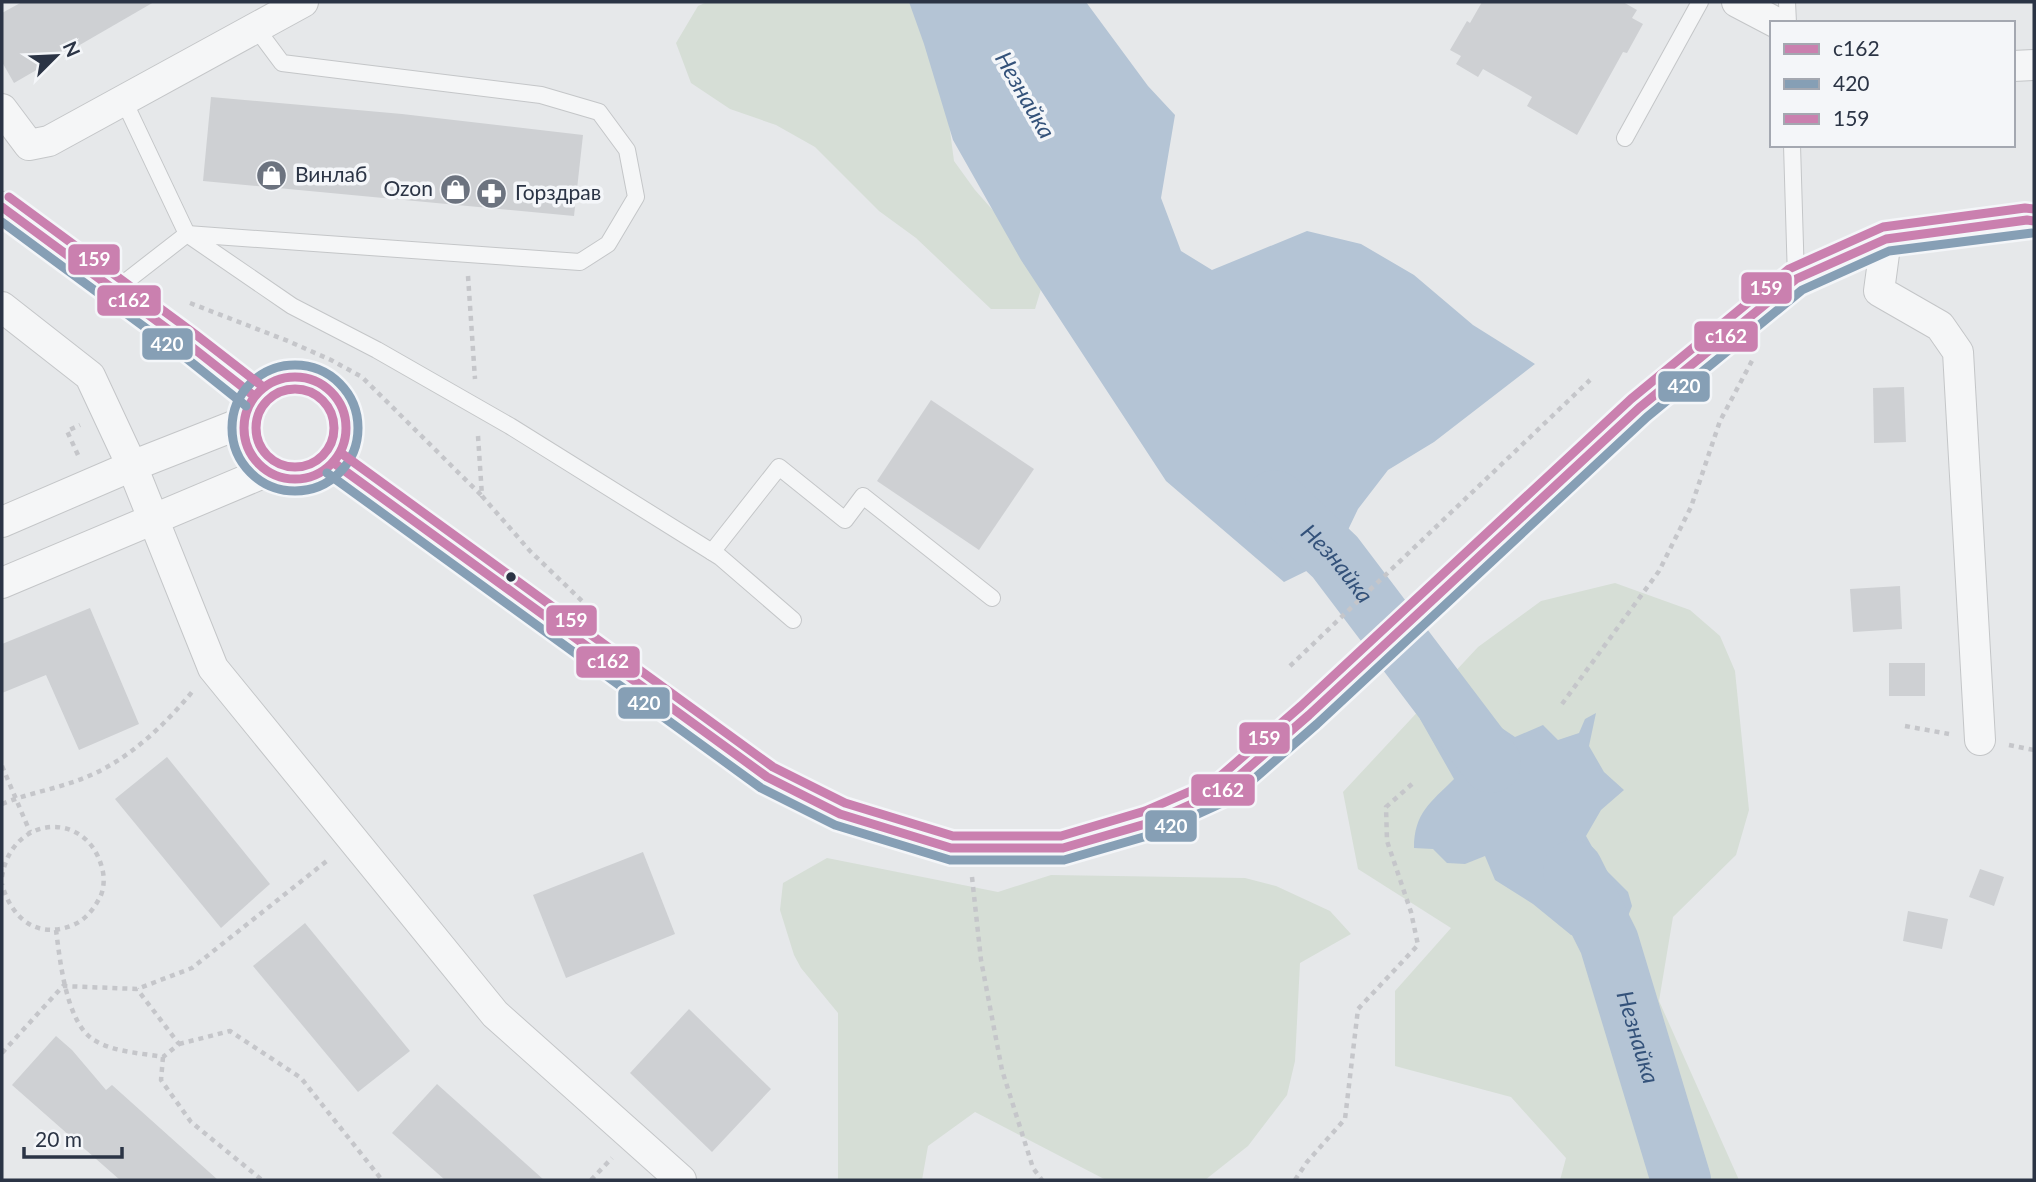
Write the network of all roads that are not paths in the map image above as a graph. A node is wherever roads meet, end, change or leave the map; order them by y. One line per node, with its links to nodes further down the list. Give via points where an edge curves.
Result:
1 (303, 2): 7 (street)
2 (1700, 2): 12 (lane)
3 (1737, 2): 5 (street)
4 (1787, 2): 6 (lane)
5 (1773, 21)
6 (1788, 21)
7 (256, 28): 10 (street); 16 (lane, via 282,63 541,95 599,112 626,150 636,197 608,244 580,262)
8 (2034, 65): 9 (street)
9 (2015, 66)
10 (124, 101): 11 (street, via 49,141 29,145); 16 (lane)
11 (2, 109)
12 (1625, 138)
13 (1792, 147): 18 (lane)
14 (2, 206): 19 (street)
15 (2034, 221): 17 (street)
16 (187, 234): 19 (lane); 27 (lane, via 292,306 510,426)
17 (1886, 239): 18 (street); 31 (street, via 1879,291 1940,326 1958,352)
18 (1796, 279): 22 (street, via 1639,408 1223,790 1149,823 1063,848 951,848 839,814 767,778)
19 (115, 290): 21 (street)
20 (2, 307): 23 (street, via 90,376)
21 (249, 409): 22 (street, via 271,382 295,376 312,378 329,389 341,405 343,444); 23 (street); 24 (street, via 242,433 247,447)
22 (334, 463): 24 (street, via 316,476 295,480)
23 (132, 466): 25 (street); 26 (street)
24 (268, 471): 25 (street)
25 (153, 520): 28 (street); 32 (street, via 213,668 495,1014)
26 (2, 522)
27 (712, 552): 29 (lane, via 779,467 845,520 863,496); 30 (lane)
28 (2, 583)
29 (992, 598)
30 (793, 620)
31 (1980, 740)
32 (681, 1180)

